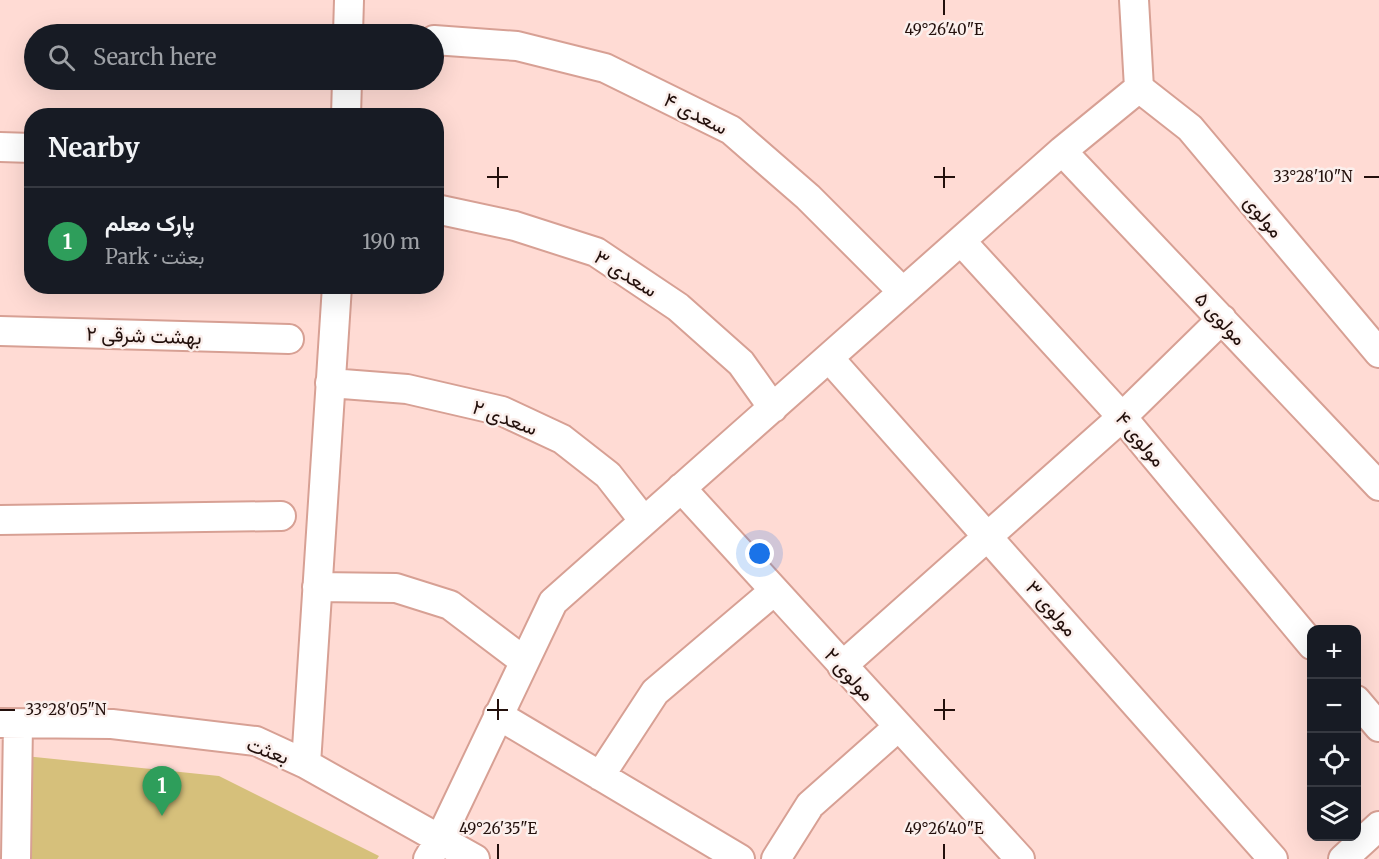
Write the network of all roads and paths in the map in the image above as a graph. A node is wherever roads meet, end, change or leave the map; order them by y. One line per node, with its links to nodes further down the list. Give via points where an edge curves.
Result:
1 (349, 0): 3 (street)
2 (1134, 0): 5 (street)
3 (348, 24)
4 (444, 41): 13 (street, سعدی ۴, via 517,46 605,68 731,130 808,197)
5 (1139, 88): 10 (street); 18 (street, مولوی, via 1190,128)
6 (347, 90): 7 (street)
7 (346, 108)
8 (0, 147): 9 (street)
9 (24, 148)
10 (1062, 151): 12 (street); 15 (street, مولوی ۵)
11 (444, 211): 21 (street, سعدی ۳, via 515,226 597,252 678,307 741,363)
12 (961, 241): 13 (street); 22 (street, مولوی ۴)
13 (903, 292): 19 (street)
14 (337, 294): 20 (street)
15 (1222, 319): 22 (street); 23 (street, مولوی ۵)
16 (0, 331): 17 (street, بهشت شرقی ۲)
17 (289, 339)
18 (1379, 353)
19 (829, 358): 21 (street); 28 (street, مولوی ۳)
20 (330, 383): 27 (street, سعدی ۲, via 407,389 502,411 562,439 608,475); 29 (street)
21 (773, 408): 24 (street)
22 (1122, 417): 28 (street); 31 (street, مولوی ۴)
23 (1379, 486)
24 (681, 488): 27 (street); 30 (street, مولوی ۲)
25 (281, 516): 26 (street)
26 (0, 520)
27 (644, 521): 32 (street, via 553,602)
28 (988, 536): 33 (street); 48 (street, مولوی ۳)
29 (316, 587): 32 (street, via 396,588 450,605); 39 (street)
30 (774, 591): 33 (street, مولوی ۲); 40 (street, via 655,692)
31 (1307, 640)
32 (525, 661): 35 (street)
33 (842, 666): 37 (street, مولوی ۲)
34 (1361, 706): 38 (street)
35 (498, 716): 40 (street); 42 (street)
36 (9, 724): 39 (street, بعثت, via 112,724 256,741); 43 (street)
37 (898, 727): 46 (street, via 810,805); 47 (street, مولوی ۲)
38 (1379, 727)
39 (306, 764): 42 (street, بعثت)
40 (600, 776): 45 (street)
41 (1379, 826): 49 (street)
42 (434, 849): 44 (street, بعثت)
43 (16, 859)
44 (475, 859)
45 (740, 859)
46 (776, 859)
47 (1020, 859)
48 (1273, 859)
49 (1343, 859)

